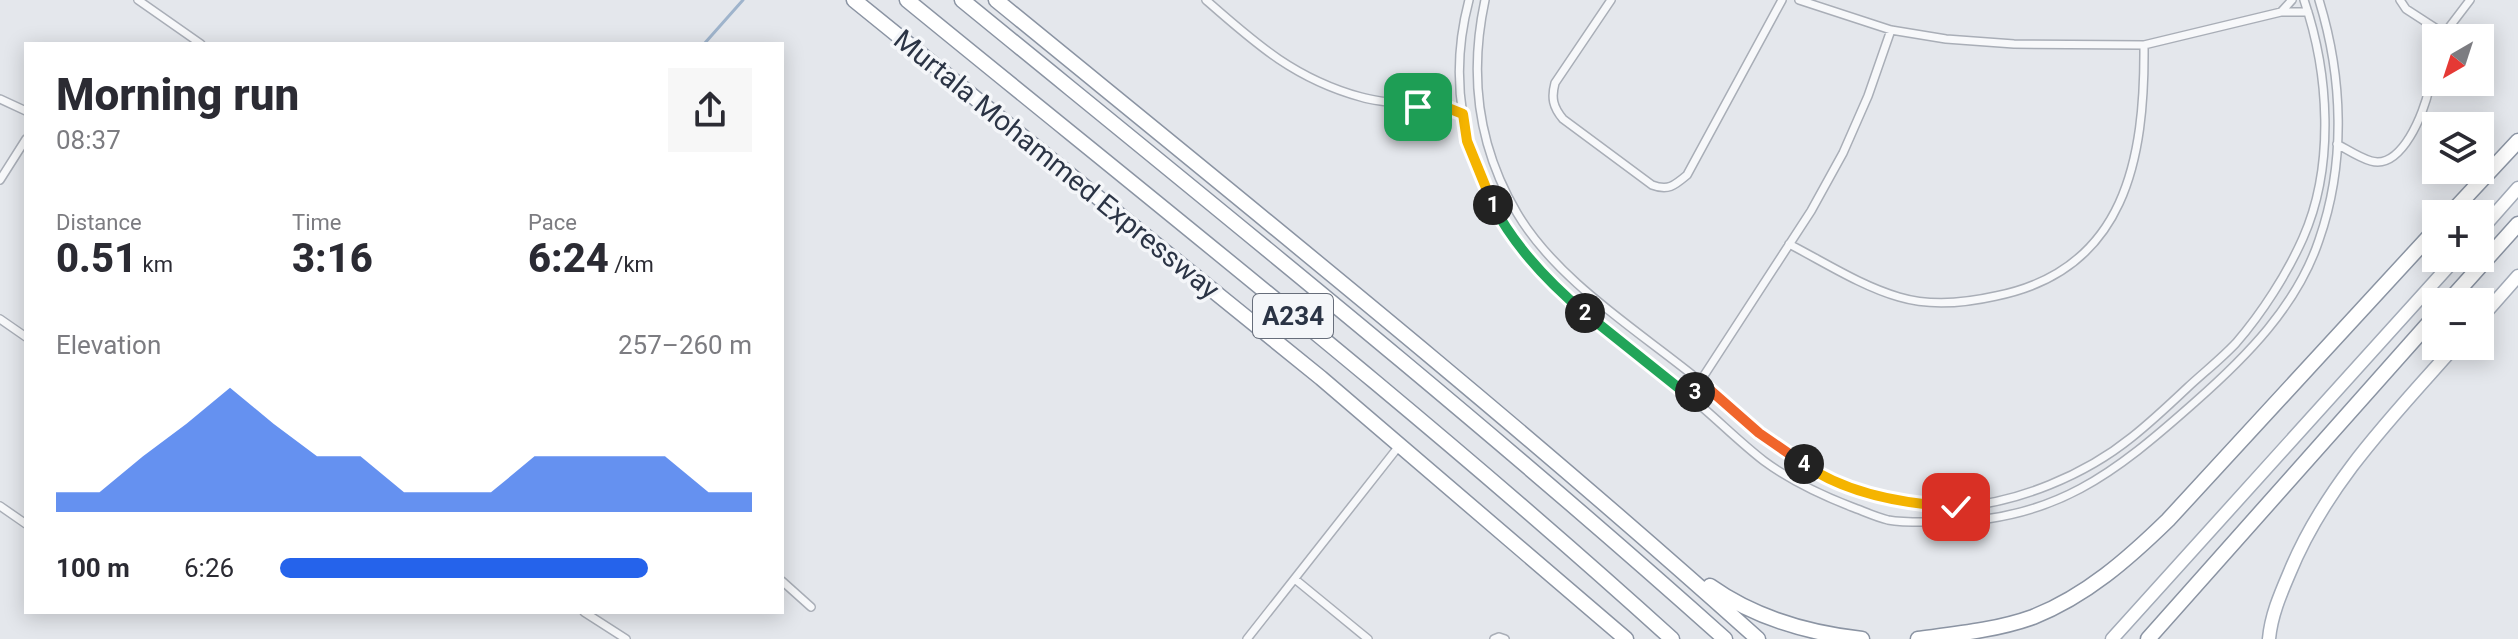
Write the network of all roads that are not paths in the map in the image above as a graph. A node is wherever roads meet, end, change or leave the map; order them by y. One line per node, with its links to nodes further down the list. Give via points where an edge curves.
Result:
1 (138, 0): 22 (street)
2 (854, 0): 50 (highway, Murtala Mohammed Expressway)
3 (907, 0): 64 (highway, Murtala Mohammed Expressway / A234, via 1511,497)
4 (962, 0): 65 (highway, A234, via 1539,475)
5 (996, 0): 52 (highway)
6 (1206, 0): 27 (street, via 1281,63 1318,82 1362,98)
7 (1469, 0): 24 (street, via 1461,29)
8 (1485, 0): 48 (street, via 1477,94 1485,140 1518,214 1543,249 1577,282)
9 (1611, 0): 10 (street, via 1555,83 1554,108 1664,190 1687,175)
10 (1782, 0)
11 (1799, 0): 21 (street)
12 (2292, 0): 17 (street)
13 (2304, 0): 18 (street)
14 (2319, 0): 32 (street, via 2338,85)
15 (2400, 0): 19 (street)
16 (2470, 0): 20 (street)
17 (2281, 12): 18 (street); 23 (street)
18 (2308, 12): 48 (street, via 2324,114 2323,155 2304,236 2235,344 2131,438 2091,465 1991,502 1920,505 1811,470)
19 (2426, 24)
20 (2451, 24)
21 (1891, 30): 23 (street, via 2014,44); 38 (street, via 1843,153)
22 (198, 42)
23 (2144, 45): 38 (street, via 2144,102 2125,191 2099,236 2053,277 1989,298 1928,301 1887,292)
24 (1459, 96): 27 (street); 29 (street)
25 (2426, 96): 32 (street, via 2407,144 2394,157 2374,162)
26 (0, 99): 28 (street)
27 (1443, 106): 29 (street)
28 (24, 110)
29 (1463, 114): 49 (street, via 1484,188 1503,225 1529,258 1559,291)
30 (2518, 141): 35 (highway)
31 (24, 142): 33 (street)
32 (2337, 144): 49 (street, via 2334,185 2319,243 2301,280 2246,356 2139,452 2050,504 1974,522 1887,519 1813,492 1765,462)
33 (0, 180)
34 (2518, 188): 36 (main road)
35 (2463, 200)
36 (2494, 215)
37 (2518, 224): 42 (highway)
38 (1789, 244): 48 (street)
39 (2422, 244): 68 (highway, via 2123,563 2032,617)
40 (2443, 272): 69 (main road)
41 (2518, 276): 43 (main road)
42 (2461, 288)
43 (2494, 303)
44 (0, 319): 46 (street)
45 (2422, 331): 70 (highway)
46 (24, 336)
47 (2443, 360): 71 (main road, via 2366,447 2322,508 2278,601)
48 (1701, 382): 49 (street)
49 (1690, 397)
50 (1399, 446): 54 (street); 63 (highway, Murtala Mohammed Expressway)
51 (0, 506): 53 (street)
52 (1613, 509): 66 (highway); 67 (highway, via 1694,575 1756,613 1830,636)
53 (24, 523)
54 (1296, 580): 59 (street); 60 (street)
55 (784, 583): 56 (street)
56 (811, 607)
57 (587, 614): 58 (street)
58 (626, 639)
59 (1247, 639)
60 (1368, 639)
61 (1494, 639): 62 (street)
62 (1505, 639)
63 (1626, 639)
64 (1672, 639)
65 (1725, 639)
66 (1758, 639)
67 (1862, 639)
68 (1918, 639)
69 (2112, 639)
70 (2148, 639)
71 (2269, 639)

